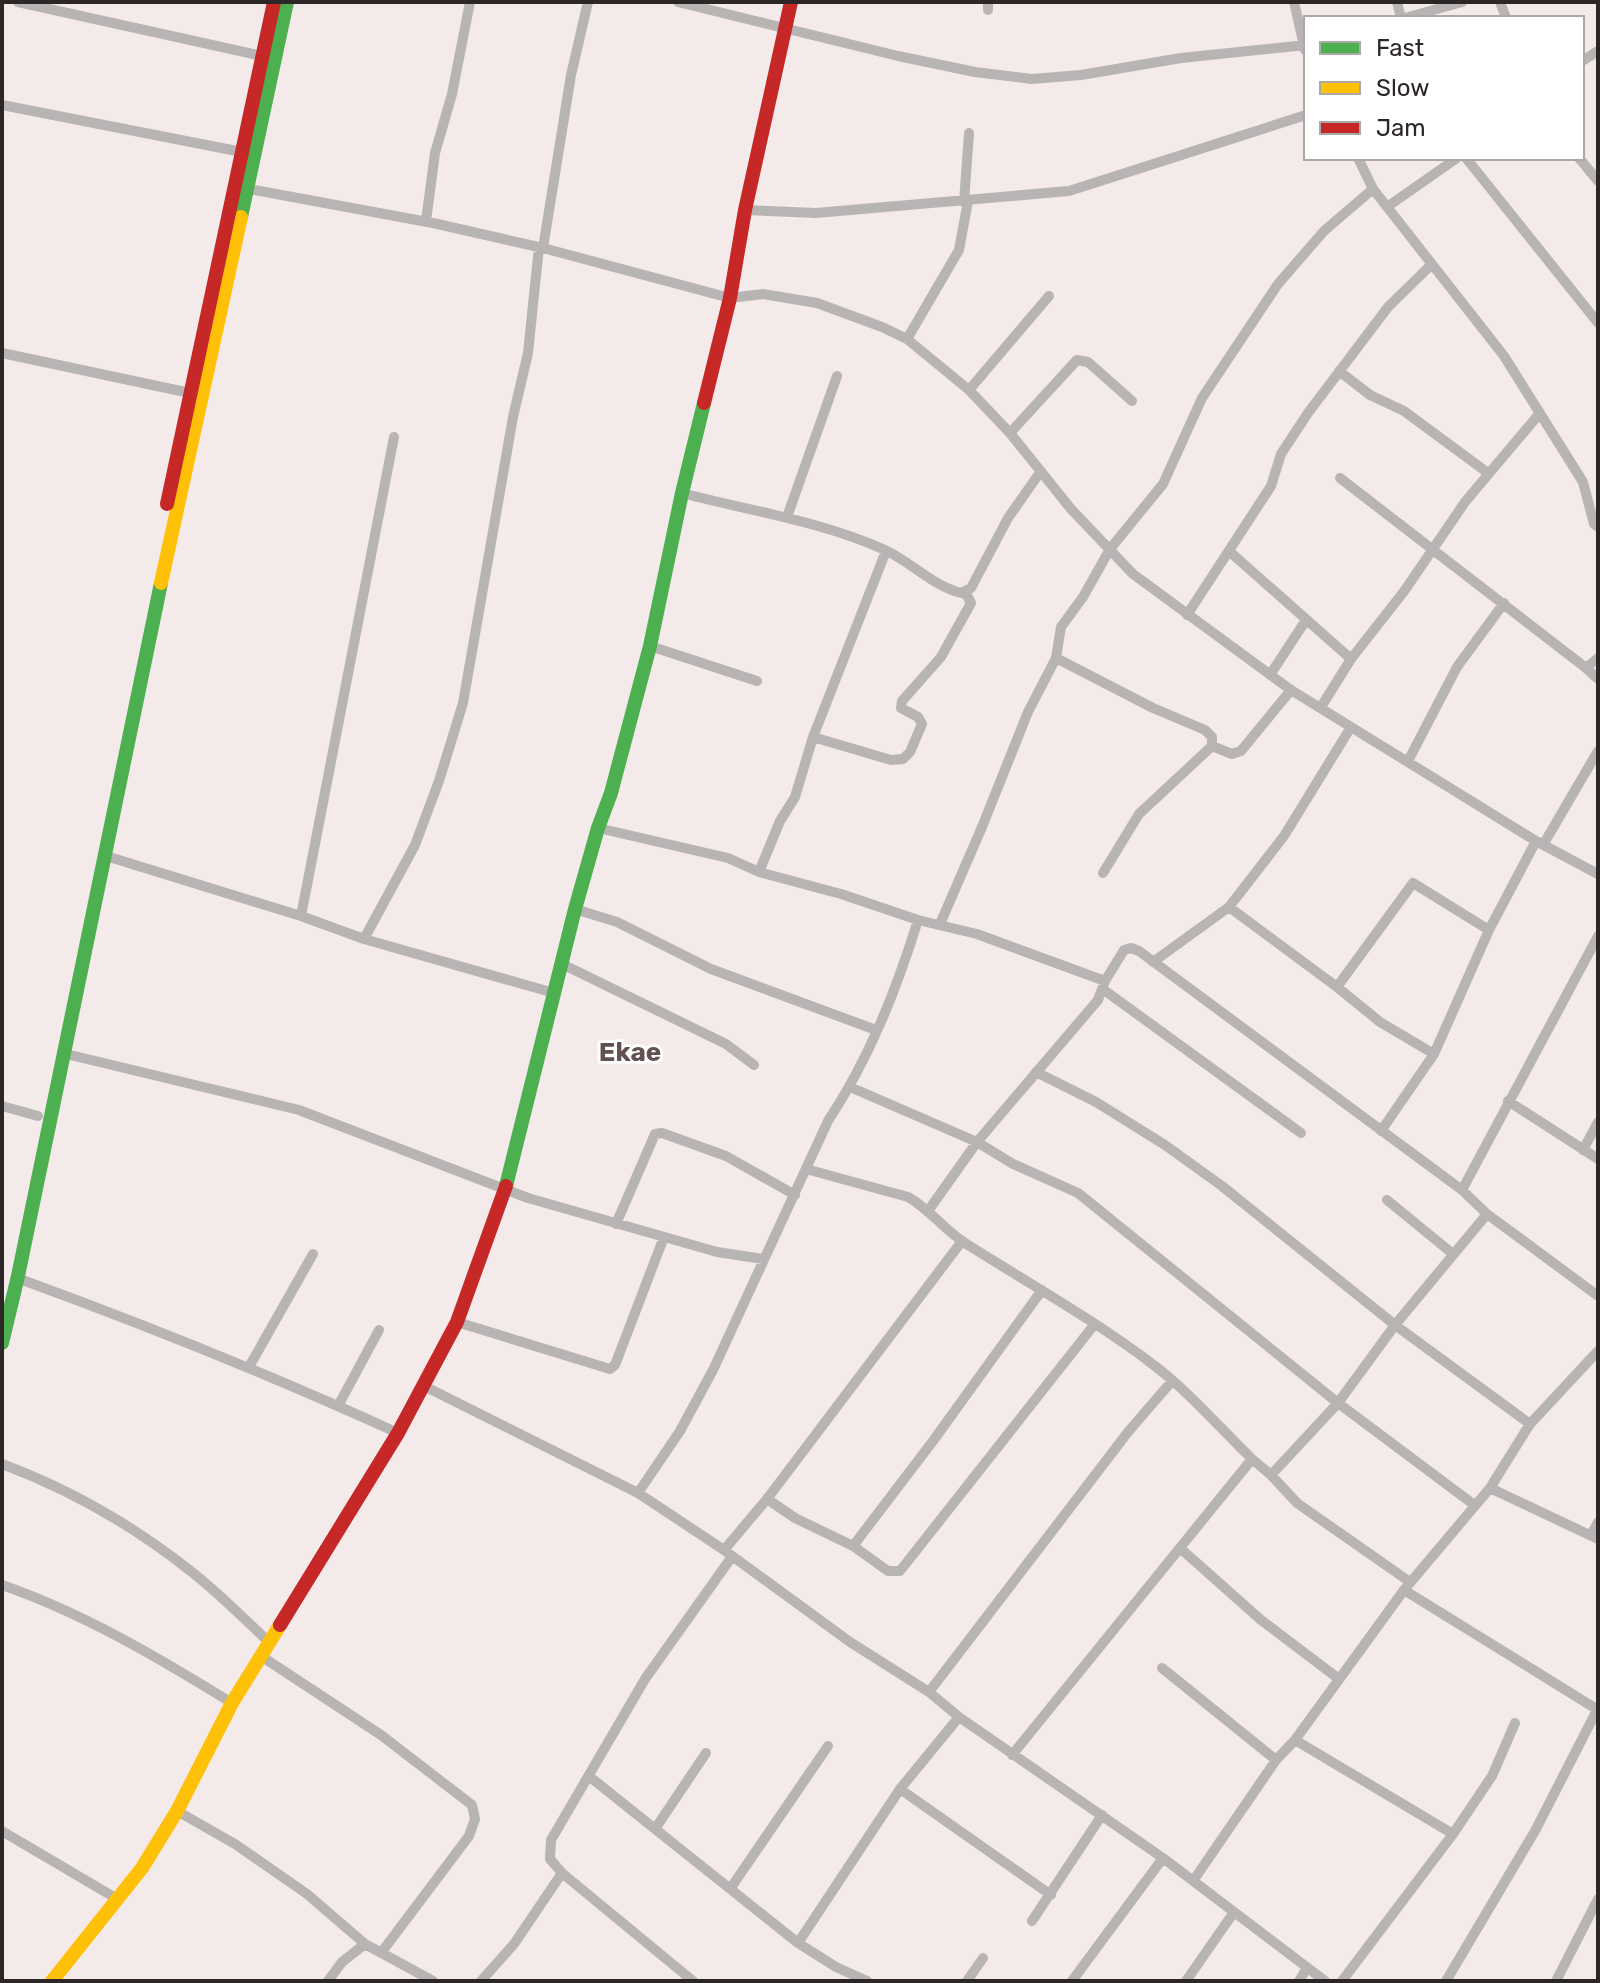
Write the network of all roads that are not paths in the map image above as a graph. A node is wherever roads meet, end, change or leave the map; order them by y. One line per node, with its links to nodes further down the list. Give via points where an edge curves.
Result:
1 (18, 2): 14 (street)
2 (274, 2): 14 (main road)
3 (287, 2): 24 (main road)
4 (470, 2): 29 (street, via 435,153)
5 (588, 2): 30 (street)
6 (678, 2): 11 (street)
7 (791, 2): 11 (main road)
8 (1294, 2): 12 (street)
9 (1462, 2): 10 (street)
10 (1410, 16)
11 (785, 26): 13 (street, via 898,56 1032,79 1181,58); 28 (main road)
12 (1304, 44)
13 (1304, 48)
14 (262, 56): 18 (main road)
15 (2, 105): 18 (street)
16 (1304, 116): 26 (street, via 1069,191)
17 (969, 133): 26 (street)
18 (242, 152): 24 (main road)
19 (1359, 160): 25 (street)
20 (1454, 160): 27 (street)
21 (1468, 160): 34 (street)
22 (1581, 160): 23 (street)
23 (1598, 181)
24 (242, 188): 29 (street); 40 (main road); 76 (main road)
25 (1373, 189): 27 (street); 51 (street, via 1324,231 1278,284 1202,398 1163,484)
26 (966, 201): 28 (street, via 816,213); 35 (street, via 959,250)
27 (1387, 207): 31 (street)
28 (745, 210): 33 (main road)
29 (426, 221): 30 (street)
30 (541, 248): 33 (street); 87 (street, via 528,353 463,703 415,845)
31 (1431, 265): 37 (street, via 1388,307); 42 (street, via 1504,356)
32 (1049, 296): 39 (street)
33 (730, 298): 35 (street, via 763,294 817,303); 48 (main road)
34 (1598, 323)
35 (907, 339): 39 (street)
36 (2, 355): 40 (street)
37 (1339, 371): 46 (street); 53 (street, via 1287,444 1271,486)
38 (837, 376): 49 (street)
39 (969, 390): 43 (street)
40 (190, 393): 101 (main road)
41 (1132, 401): 43 (street, via 1088,362 1077,360)
42 (1540, 413): 46 (street); 50 (street, via 1583,482)
43 (1010, 433): 45 (street)
44 (394, 437): 82 (street)
45 (1041, 471): 51 (street); 55 (street)
46 (1488, 473): 54 (street)
47 (1340, 478): 54 (street)
48 (682, 493): 49 (street); 59 (main road)
49 (787, 517): 52 (street)
50 (1598, 527)
51 (1110, 549): 57 (street, via 1133,574); 60 (street, via 1061,627)
52 (886, 551): 55 (street, via 953,591); 70 (street)
53 (1229, 551): 57 (street); 58 (street)
54 (1433, 551): 56 (street); 62 (street)
55 (965, 592): 70 (street, via 971,603 967,615 941,657 902,701 901,708 922,724 903,759)
56 (1504, 603): 63 (street); 73 (street, via 1457,667)
57 (1187, 615): 64 (street)
58 (1306, 620): 62 (street); 64 (street)
59 (650, 646): 66 (street); 74 (main road)
60 (1056, 658): 71 (street, via 1205,730); 84 (street, via 1028,712)
61 (1598, 658): 63 (street)
62 (1351, 659): 68 (street)
63 (1586, 668): 65 (street)
64 (1270, 675): 67 (street)
65 (1598, 679)
66 (757, 681)
67 (1291, 690): 68 (street); 71 (street, via 1241,751 1232,754)
68 (1321, 707): 69 (street)
69 (1351, 727): 73 (street); 80 (street, via 1284,836)
70 (813, 737): 77 (street, via 795,797)
71 (1212, 746): 78 (street, via 1139,814)
72 (1598, 751): 75 (street)
73 (1408, 761): 75 (street)
74 (598, 828): 77 (street, via 728,858); 81 (main road)
75 (1540, 843): 79 (street); 85 (street)
76 (106, 856): 82 (street); 94 (main road)
77 (759, 872): 83 (street)
78 (1103, 873)
79 (1598, 874)
80 (1229, 907): 88 (street); 91 (street)
81 (575, 909): 89 (main road); 93 (street, via 617,922 711,969)
82 (301, 916): 87 (street)
83 (918, 920): 84 (street); 93 (street)
84 (940, 924): 90 (street)
85 (1489, 930): 91 (street, via 1413,883); 95 (street)
86 (1598, 936): 99 (street)
87 (364, 939): 92 (street)
88 (1153, 962): 90 (street, via 1131,948 1124,950); 103 (street)
89 (562, 964): 92 (main road); 96 (street, via 726,1044)
90 (1104, 985): 97 (street, via 1098,1000); 104 (street)
91 (1337, 987): 95 (street, via 1380,1022)
92 (554, 993): 109 (main road)
93 (876, 1030): 98 (street)
94 (62, 1053): 109 (street, via 299,1110); 121 (main road)
95 (1434, 1054): 103 (street)
96 (754, 1065)
97 (1036, 1072): 105 (street); 127 (street, via 1165,1145)
98 (850, 1087): 105 (street); 108 (street)
99 (1508, 1101): 106 (street); 110 (street)
100 (2, 1106): 101 (street)
101 (38, 1116): 124 (main road)
102 (1598, 1122): 106 (street)
103 (1381, 1131): 110 (street)
104 (1301, 1133)
105 (977, 1142): 113 (street); 134 (street, via 1078,1193)
106 (1583, 1150): 107 (street)
107 (1598, 1159)
108 (806, 1169): 111 (street); 113 (street, via 908,1197)
109 (505, 1188): 115 (street); 125 (main road)
110 (1462, 1190): 114 (street)
111 (795, 1195): 115 (street, via 726,1156 655,1134); 120 (street)
112 (1387, 1200): 119 (street)
113 (928, 1211): 117 (street)
114 (1487, 1214): 119 (street); 123 (street)
115 (616, 1224): 116 (street)
116 (664, 1237): 120 (street); 125 (street, via 610,1369)
117 (962, 1241): 122 (street); 143 (street)
118 (313, 1254): 131 (street)
119 (1453, 1254): 127 (street)
120 (763, 1259): 142 (street, via 713,1370)
121 (17, 1278): 124 (main road); 131 (street)
122 (1042, 1290): 126 (street); 147 (street)
123 (1598, 1296)
124 (5, 1299): 129 (main road)
125 (457, 1322): 133 (main road)
126 (1094, 1325): 132 (street); 147 (street, via 900,1571 888,1571)
127 (1395, 1325): 134 (street); 136 (street)
128 (379, 1330): 135 (street)
129 (2, 1343)
130 (1598, 1351): 136 (street)
131 (249, 1367): 135 (street)
132 (1172, 1381): 138 (street); 155 (street)
133 (422, 1385): 137 (main road); 142 (street)
134 (1338, 1403): 140 (street); 144 (street)
135 (338, 1406): 137 (street)
136 (1530, 1424): 141 (street)
137 (398, 1433): 152 (main road)
138 (1252, 1459): 140 (street); 148 (street)
139 (2, 1464): 152 (street, via 118,1520 189,1569)
140 (1271, 1475): 151 (street, via 1297,1503)
141 (1490, 1488): 144 (street); 146 (street)
142 (638, 1493): 149 (street)
143 (767, 1499): 147 (street); 149 (street)
144 (1473, 1504): 151 (street)
145 (1598, 1522): 146 (street)
146 (1594, 1537)
147 (853, 1546)
148 (1180, 1548): 154 (street, via 1261,1620); 163 (street)
149 (728, 1554): 155 (street); 165 (street, via 619,1720)
150 (2, 1585): 156 (street, via 158,1657)
151 (1407, 1586): 154 (street); 157 (street)
152 (265, 1649): 156 (main road); 183 (street, via 472,1805 475,1819 469,1836)
153 (1162, 1668): 164 (street)
154 (1339, 1679): 160 (street)
155 (929, 1692): 158 (street)
156 (232, 1703): 167 (main road)
157 (1598, 1710): 198 (street, via 1535,1831)
158 (959, 1717): 163 (street); 166 (street)
159 (1515, 1723): 171 (street, via 1492,1776)
160 (1295, 1740): 164 (street); 171 (street)
161 (828, 1746): 175 (street)
162 (706, 1753): 169 (street)
163 (1012, 1755): 168 (street)
164 (1276, 1760): 174 (street)
165 (590, 1777): 169 (street); 173 (street, via 551,1840 550,1859)
166 (900, 1789): 176 (street); 181 (street)
167 (177, 1811): 178 (main road); 182 (street, via 307,1894)
168 (1102, 1815): 172 (street); 176 (street)
169 (655, 1829): 175 (street)
170 (2, 1831): 178 (street)
171 (1453, 1834): 197 (street)
172 (1163, 1858): 174 (street); 193 (street)
173 (562, 1873): 189 (street, via 514,1944); 190 (street)
174 (1193, 1881): 179 (street)
175 (730, 1889): 181 (street)
176 (1051, 1895): 180 (street)
177 (1598, 1899): 199 (street)
178 (119, 1900): 186 (main road)
179 (1234, 1912): 185 (street); 194 (street)
180 (1032, 1921)
181 (798, 1943): 191 (street)
182 (365, 1944): 183 (street); 187 (street)
183 (381, 1953): 188 (street)
184 (983, 1958): 192 (street)
185 (1307, 1968): 195 (street); 196 (street)
186 (58, 1979)
187 (328, 1981)
188 (433, 1981)
189 (481, 1981)
190 (693, 1981)
191 (867, 1981)
192 (967, 1981)
193 (1072, 1981)
194 (1186, 1981)
195 (1299, 1981)
196 (1325, 1981)
197 (1342, 1981)
198 (1446, 1981)
199 (1556, 1981)

